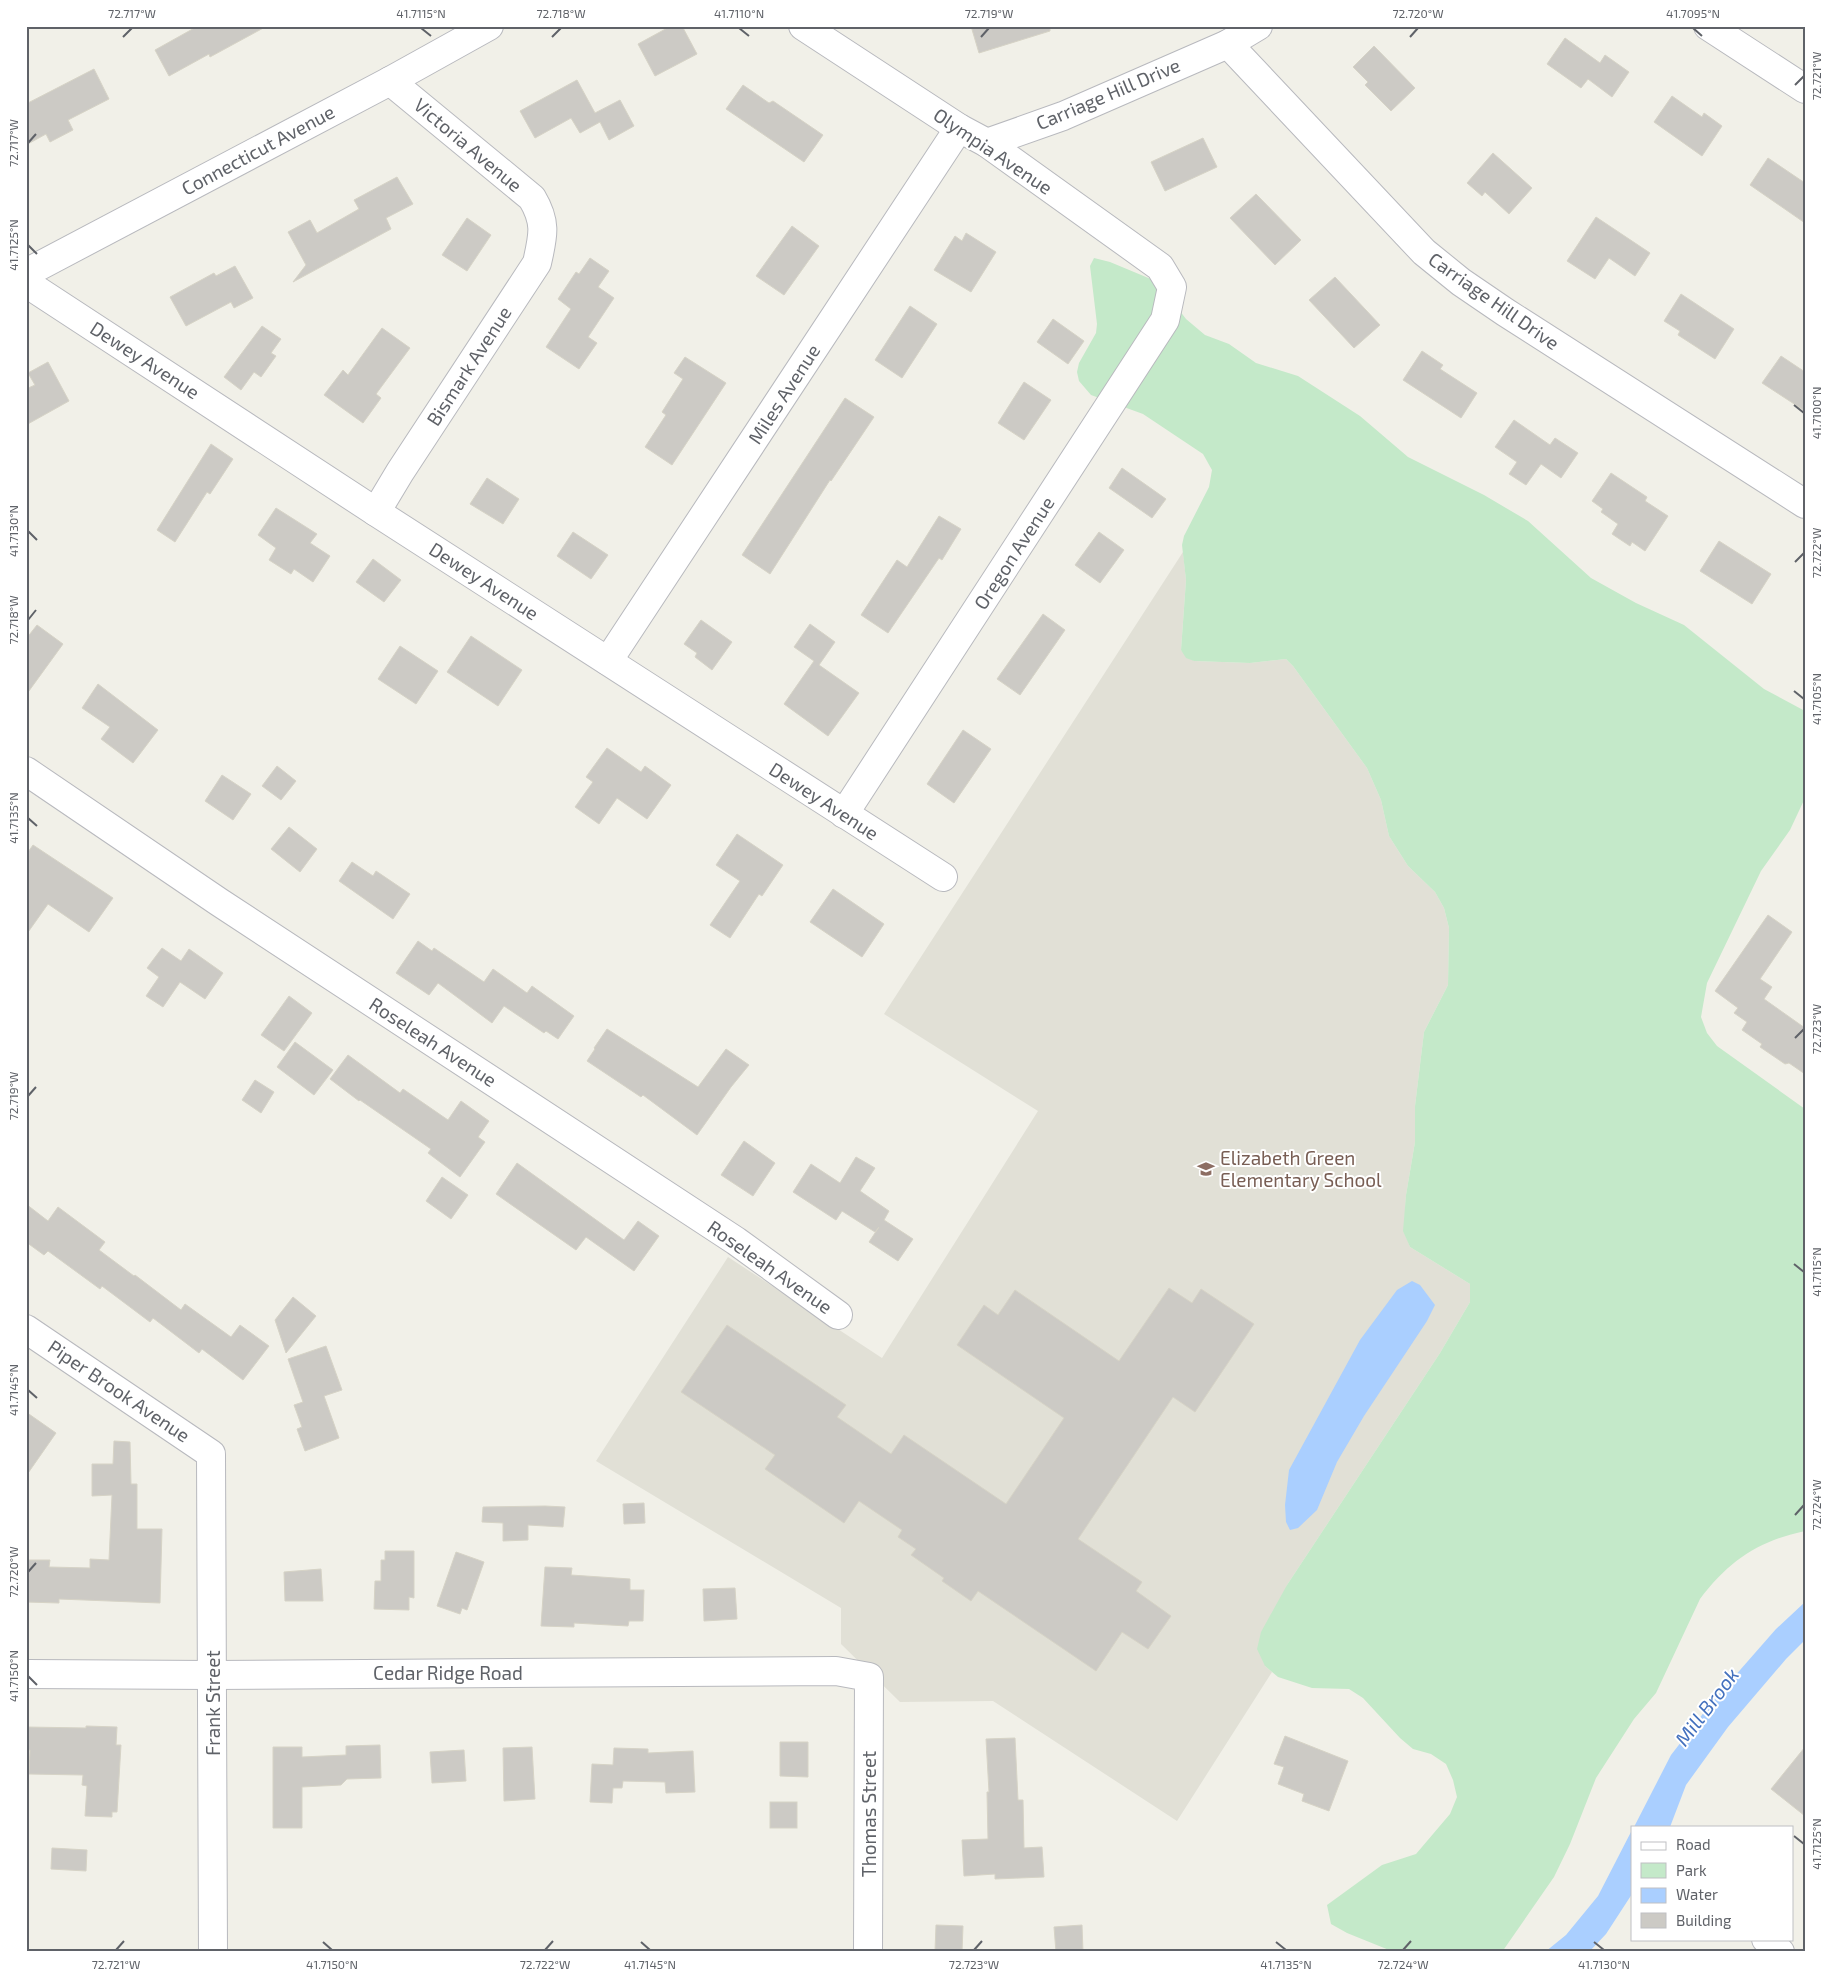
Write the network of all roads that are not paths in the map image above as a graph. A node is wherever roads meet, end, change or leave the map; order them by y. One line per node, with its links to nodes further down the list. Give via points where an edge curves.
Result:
1 (489, 26): 5 (street, Connecticut Avenue)
2 (803, 26): 9 (street, Olympia Avenue)
3 (1258, 26): 6 (street, Carriage Hill Drive)
4 (1708, 26): 8 (street)
5 (458, 33): 7 (street, Connecticut Avenue)
6 (1228, 44): 10 (street, Carriage Hill Drive, via 1063,116); 15 (street, Carriage Hill Drive, via 1424,252 1461,282)
7 (390, 81): 11 (street, Victoria Avenue, via 532,198); 12 (street, Connecticut Avenue)
8 (1805, 89)
9 (959, 128): 10 (street, Olympia Avenue); 17 (street, Miles Avenue)
10 (987, 143): 14 (street, Olympia Avenue, via 1160,267)
11 (541, 214): 16 (street, Bismark Avenue, via 543,238 537,263)
12 (26, 273)
13 (26, 283): 16 (street, Dewey Avenue)
14 (1172, 287): 19 (street, Oregon Avenue, via 1165,320)
15 (1805, 504)
16 (376, 512): 17 (street, Dewey Avenue)
17 (608, 660): 19 (street, Dewey Avenue)
18 (26, 771): 21 (street, Roseleah Avenue, via 219,902 736,1241)
19 (844, 814): 20 (street, Dewey Avenue)
20 (943, 877)
21 (838, 1315)
22 (26, 1329): 23 (street, Piper Brook Avenue)
23 (211, 1454): 25 (street, Frank Street)
24 (26, 1674): 25 (street, Cedar Ridge Road)
25 (212, 1674): 26 (street, Cedar Ridge Road, via 836,1671); 28 (street, Frank Street)
26 (870, 1677): 29 (street, Thomas Street)
27 (1767, 1940): 30 (street)
28 (213, 1952)
29 (868, 1952)
30 (1780, 1952)

